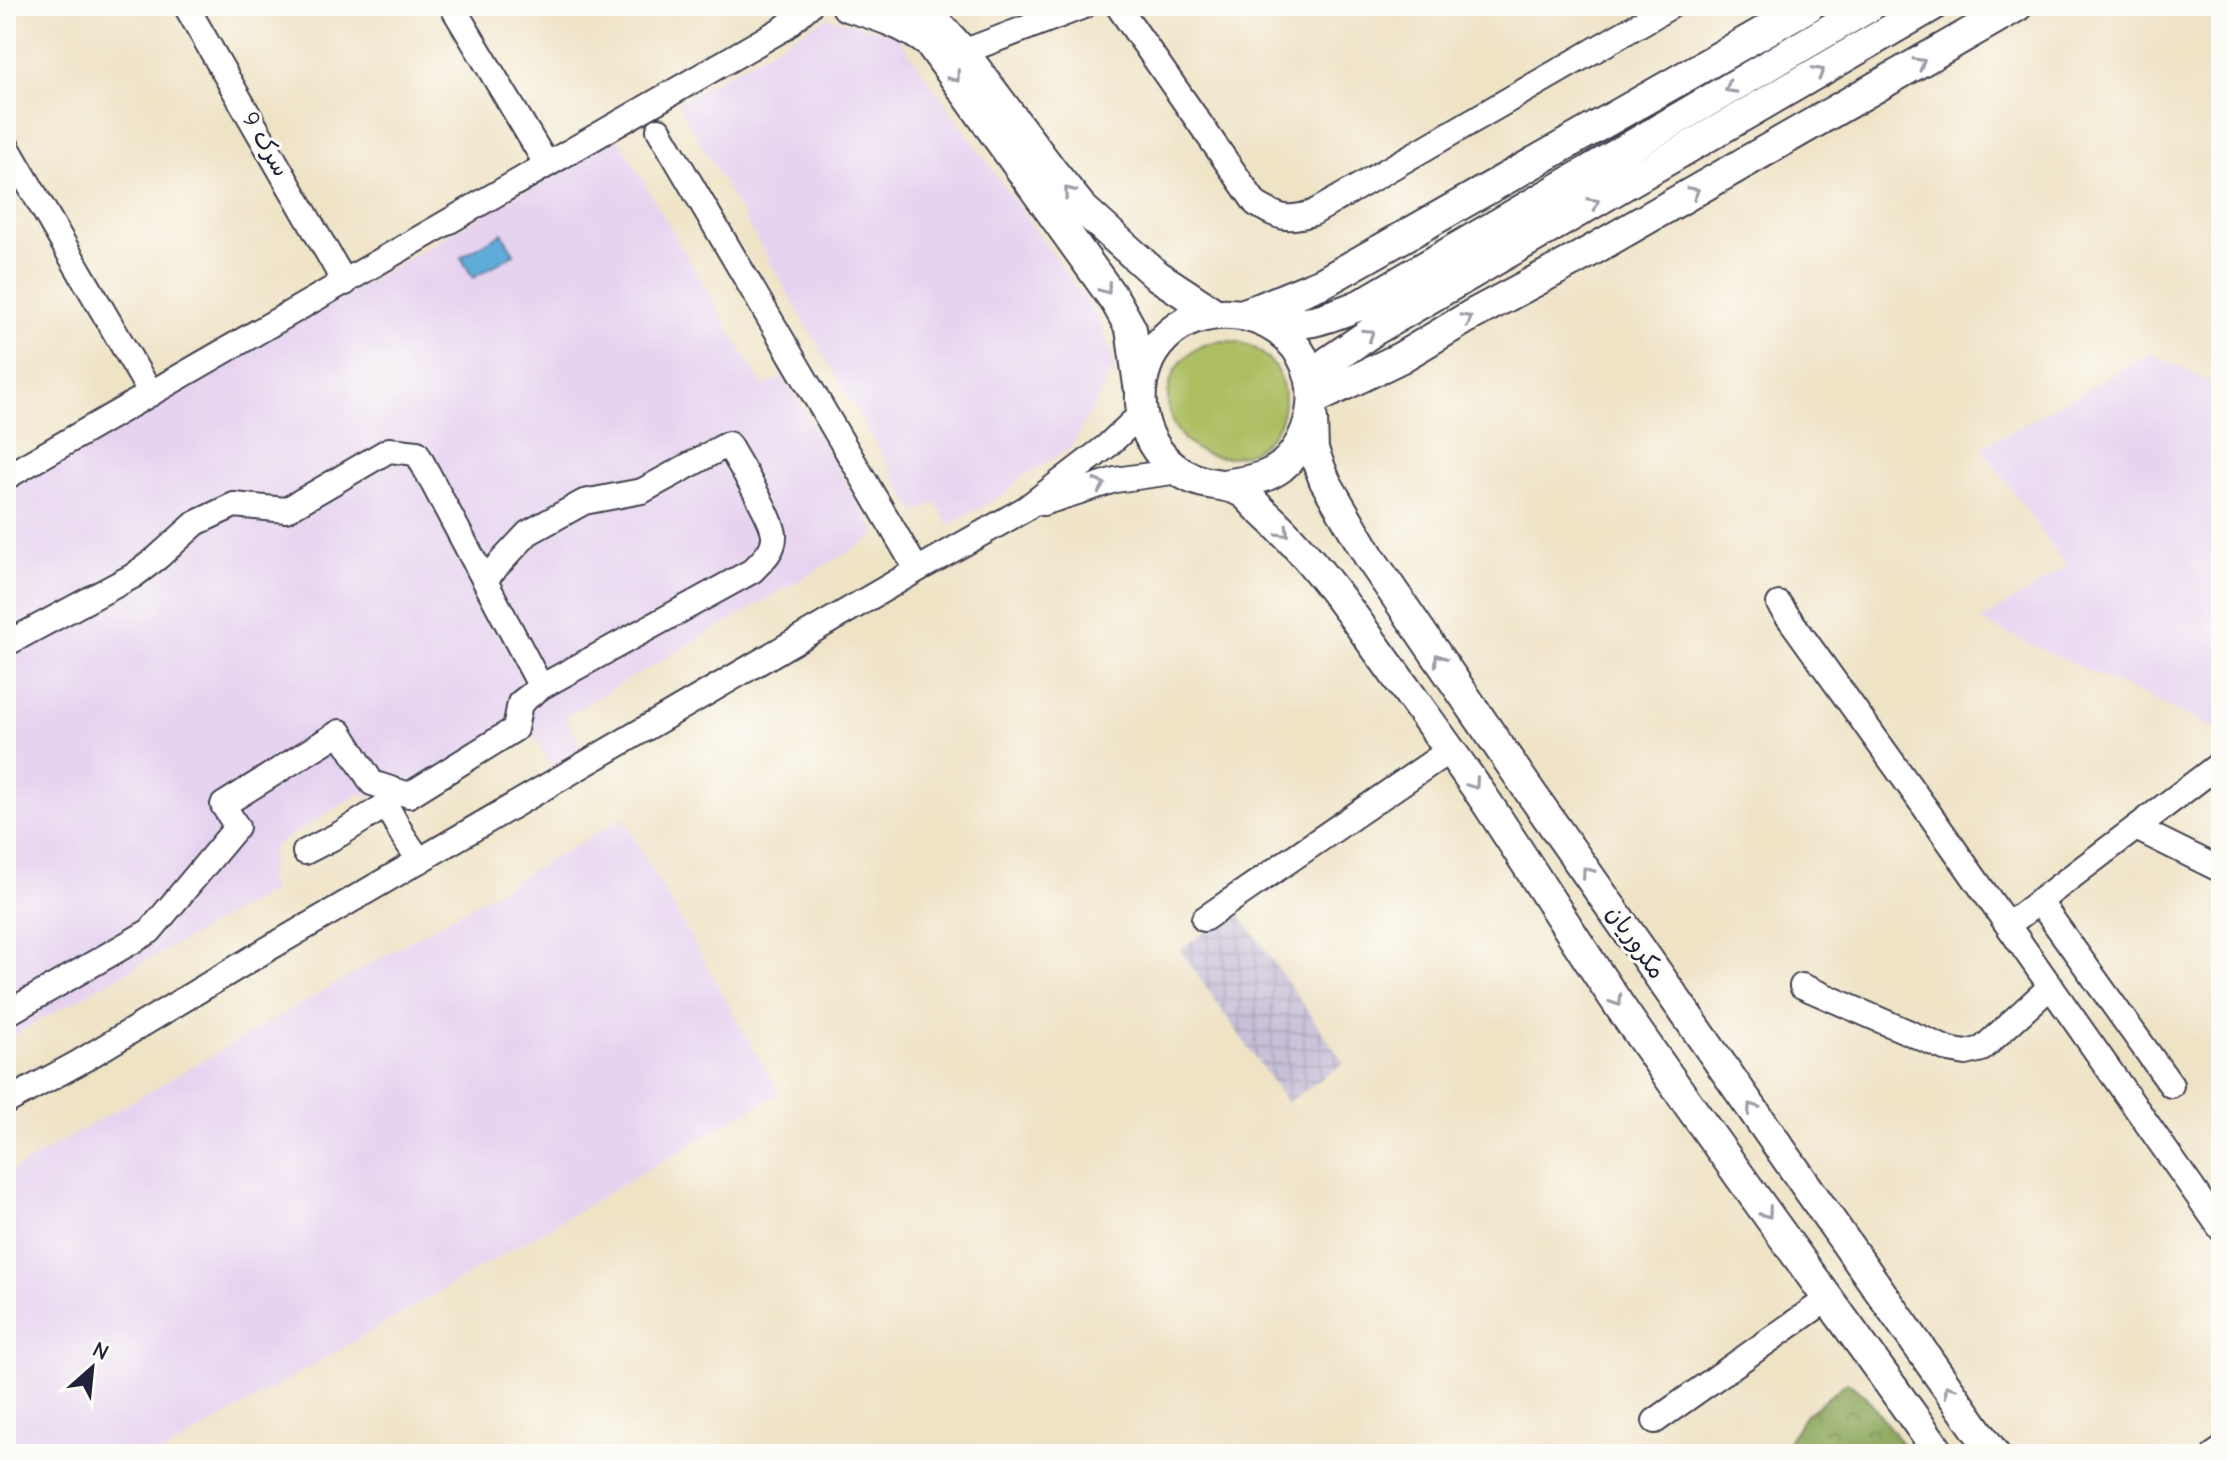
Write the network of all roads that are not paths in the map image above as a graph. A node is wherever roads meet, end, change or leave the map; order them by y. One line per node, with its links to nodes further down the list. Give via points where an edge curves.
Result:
1 (186, 6): 17 (street, سرک 9)
2 (452, 6): 16 (street)
3 (809, 6): 16 (street, via 784,28)
4 (912, 6): 13 (main road, via 935,21)
5 (1084, 6): 13 (street)
6 (1118, 6): 7 (street, via 1256,204 1294,218 1313,213)
7 (1671, 6)
8 (1809, 6): 18 (main road, via 1324,282)
9 (1870, 6): 18 (main road, one-way to 18, via 1360,305 1317,322 1289,325)
10 (1932, 6): 20 (main road, one-way to 10, via 1328,362 1376,329)
11 (2017, 6): 20 (main road, one-way to 11, via 1400,358)
12 (863, 8): 21 (main road, one-way to 21, via 930,43 1069,235 1131,329)
13 (963, 52): 18 (main road, one-way to 13, via 1155,274 1082,208)
14 (659, 130): 26 (street)
15 (6, 145): 19 (street)
16 (547, 165): 17 (street)
17 (345, 283): 19 (street)
18 (1241, 316): 20 (main road, via 1288,338 1304,359); 21 (main road, via 1187,321 1163,338 1147,363)
19 (151, 394): 23 (street)
20 (1312, 400): 24 (main road, via 1301,444 1280,467 1253,481); 50 (main road, مکروریان, one-way to 20, via 1370,558 1313,450)
21 (1140, 402): 22 (main road, via 1148,436); 25 (street, via 1107,446)
22 (1179, 471): 24 (main road); 25 (street, one-way to 22, via 1115,480)
23 (6, 477)
24 (1223, 485): 31 (main road, one-way to 31, via 1243,492 1334,589)
25 (1025, 509): 26 (street)
26 (917, 570): 35 (street)
27 (485, 579): 29 (street, via 417,453 389,450 286,510 234,505 196,523 133,576); 30 (street); 30 (street, via 528,533 584,502 642,491 728,444 769,518 775,535 770,553 752,571)
28 (1779, 604): 39 (street)
29 (6, 644)
30 (541, 687): 42 (street, via 520,703 515,729 409,795 372,783 340,732 223,805 237,827 150,931)
31 (1450, 750): 38 (street); 46 (main road, one-way to 46, via 1626,1015)
32 (2221, 763): 33 (street)
33 (2136, 828): 36 (street); 37 (street)
34 (305, 852): 35 (street, via 386,805)
35 (420, 861): 44 (street)
36 (2221, 870)
37 (2039, 901): 39 (street); 43 (street)
38 (1204, 919)
39 (2008, 925): 41 (street)
40 (1802, 986): 41 (street, via 1966,1053 1982,1049)
41 (2051, 986): 45 (street)
42 (6, 1014)
43 (2171, 1085)
44 (6, 1102)
45 (2221, 1229)
46 (1829, 1298): 47 (street); 49 (main road)
47 (1655, 1421)
48 (2221, 1450): 51 (street)
49 (1940, 1454)
50 (1994, 1454)
51 (2215, 1454)

